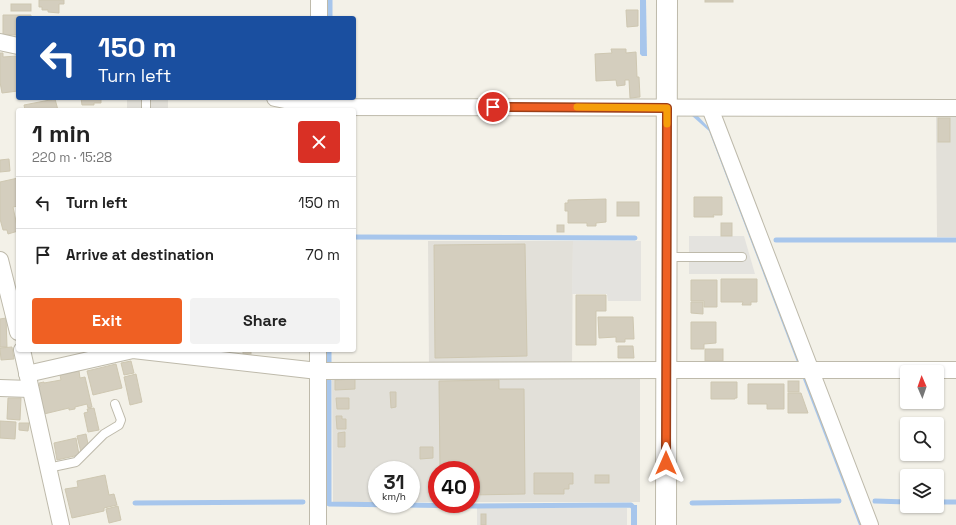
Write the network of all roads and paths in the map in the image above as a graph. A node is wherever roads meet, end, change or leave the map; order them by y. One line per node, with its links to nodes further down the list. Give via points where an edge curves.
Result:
1 (319, 0): 3 (street)
2 (667, 0): 8 (street)
3 (319, 16)
4 (0, 42): 5 (street)
5 (16, 46)
6 (288, 100): 7 (street)
7 (319, 105): 8 (street)
8 (667, 108): 9 (street); 11 (street)
9 (710, 108): 10 (street); 20 (street)
10 (956, 108)
11 (667, 257): 12 (lane); 19 (street)
12 (742, 257)
13 (0, 260): 14 (street)
14 (16, 324)
15 (22, 352): 23 (street)
16 (126, 352): 23 (street)
17 (150, 352): 22 (street)
18 (318, 352): 22 (street)
19 (667, 370): 20 (street); 22 (street); 29 (street)
20 (810, 370): 21 (street); 30 (street)
21 (956, 370)
22 (318, 372): 28 (street)
23 (29, 381): 24 (street); 26 (street)
24 (0, 388)
25 (115, 404): 26 (lane, via 121,420 119,425 104,434 76,462)
26 (48, 468): 27 (street)
27 (60, 525)
28 (318, 525)
29 (666, 525)
30 (870, 525)

